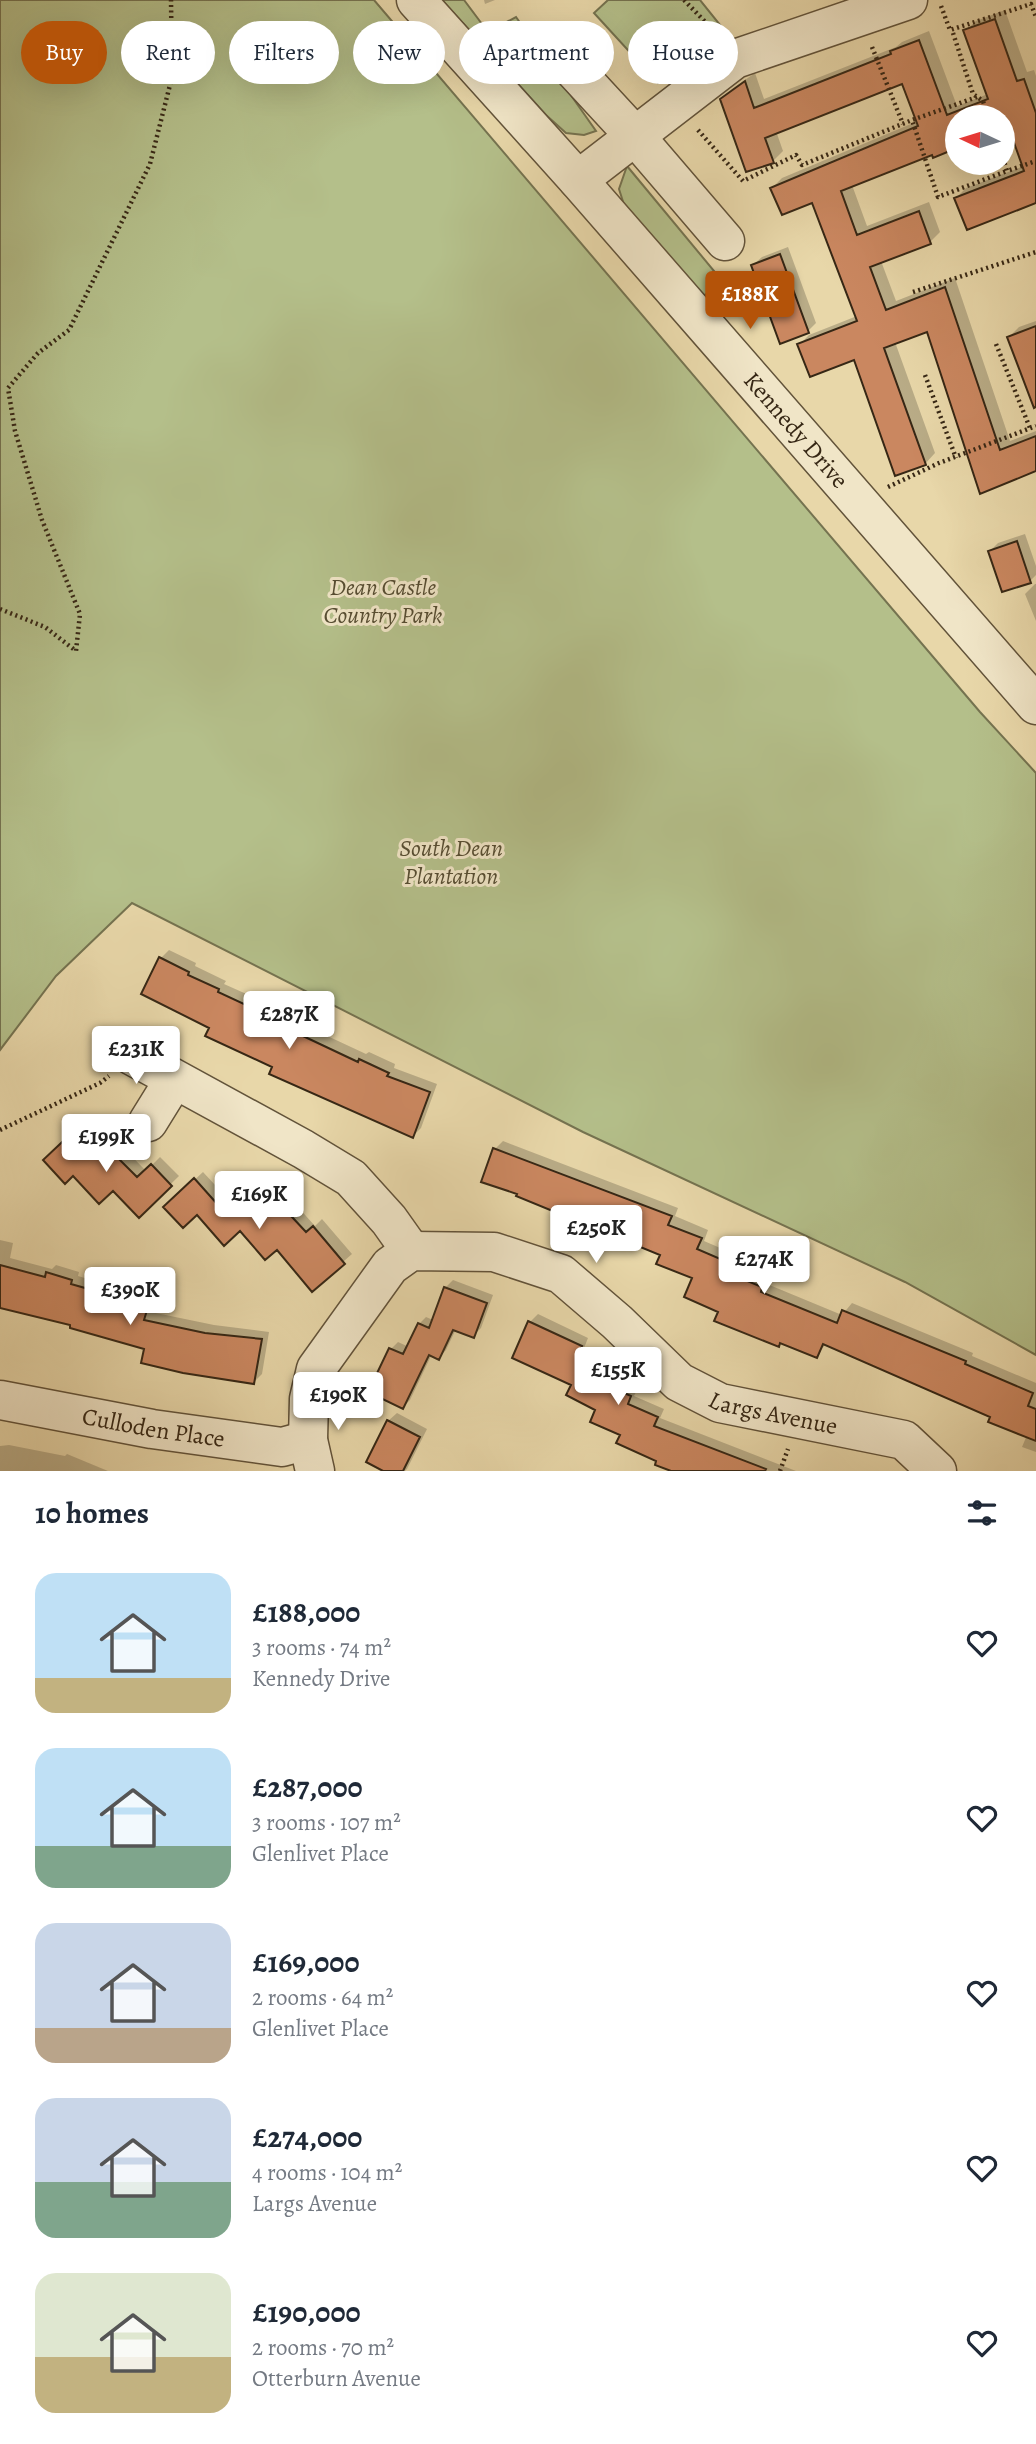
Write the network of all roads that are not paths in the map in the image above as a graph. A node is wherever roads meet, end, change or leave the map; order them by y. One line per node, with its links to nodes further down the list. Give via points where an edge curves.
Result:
1 (415, 0): 5 (street, Kennedy Drive)
2 (908, 0): 4 (street, via 735,59)
3 (587, 84): 4 (street)
4 (635, 136): 5 (street); 6 (street)
5 (578, 180): 7 (street, Kennedy Drive)
6 (725, 241)
7 (1036, 705)
8 (131, 1055): 9 (street)
9 (174, 1080): 10 (street); 11 (street, via 351,1178)
10 (148, 1122)
11 (411, 1251): 13 (street, via 390,1266 316,1369 309,1399); 14 (street, Largs Avenue, via 494,1252 561,1274 679,1381 720,1403 904,1440)
12 (0, 1400): 13 (street, Culloden Place, via 152,1429 282,1447)
13 (311, 1456)
14 (937, 1471)

